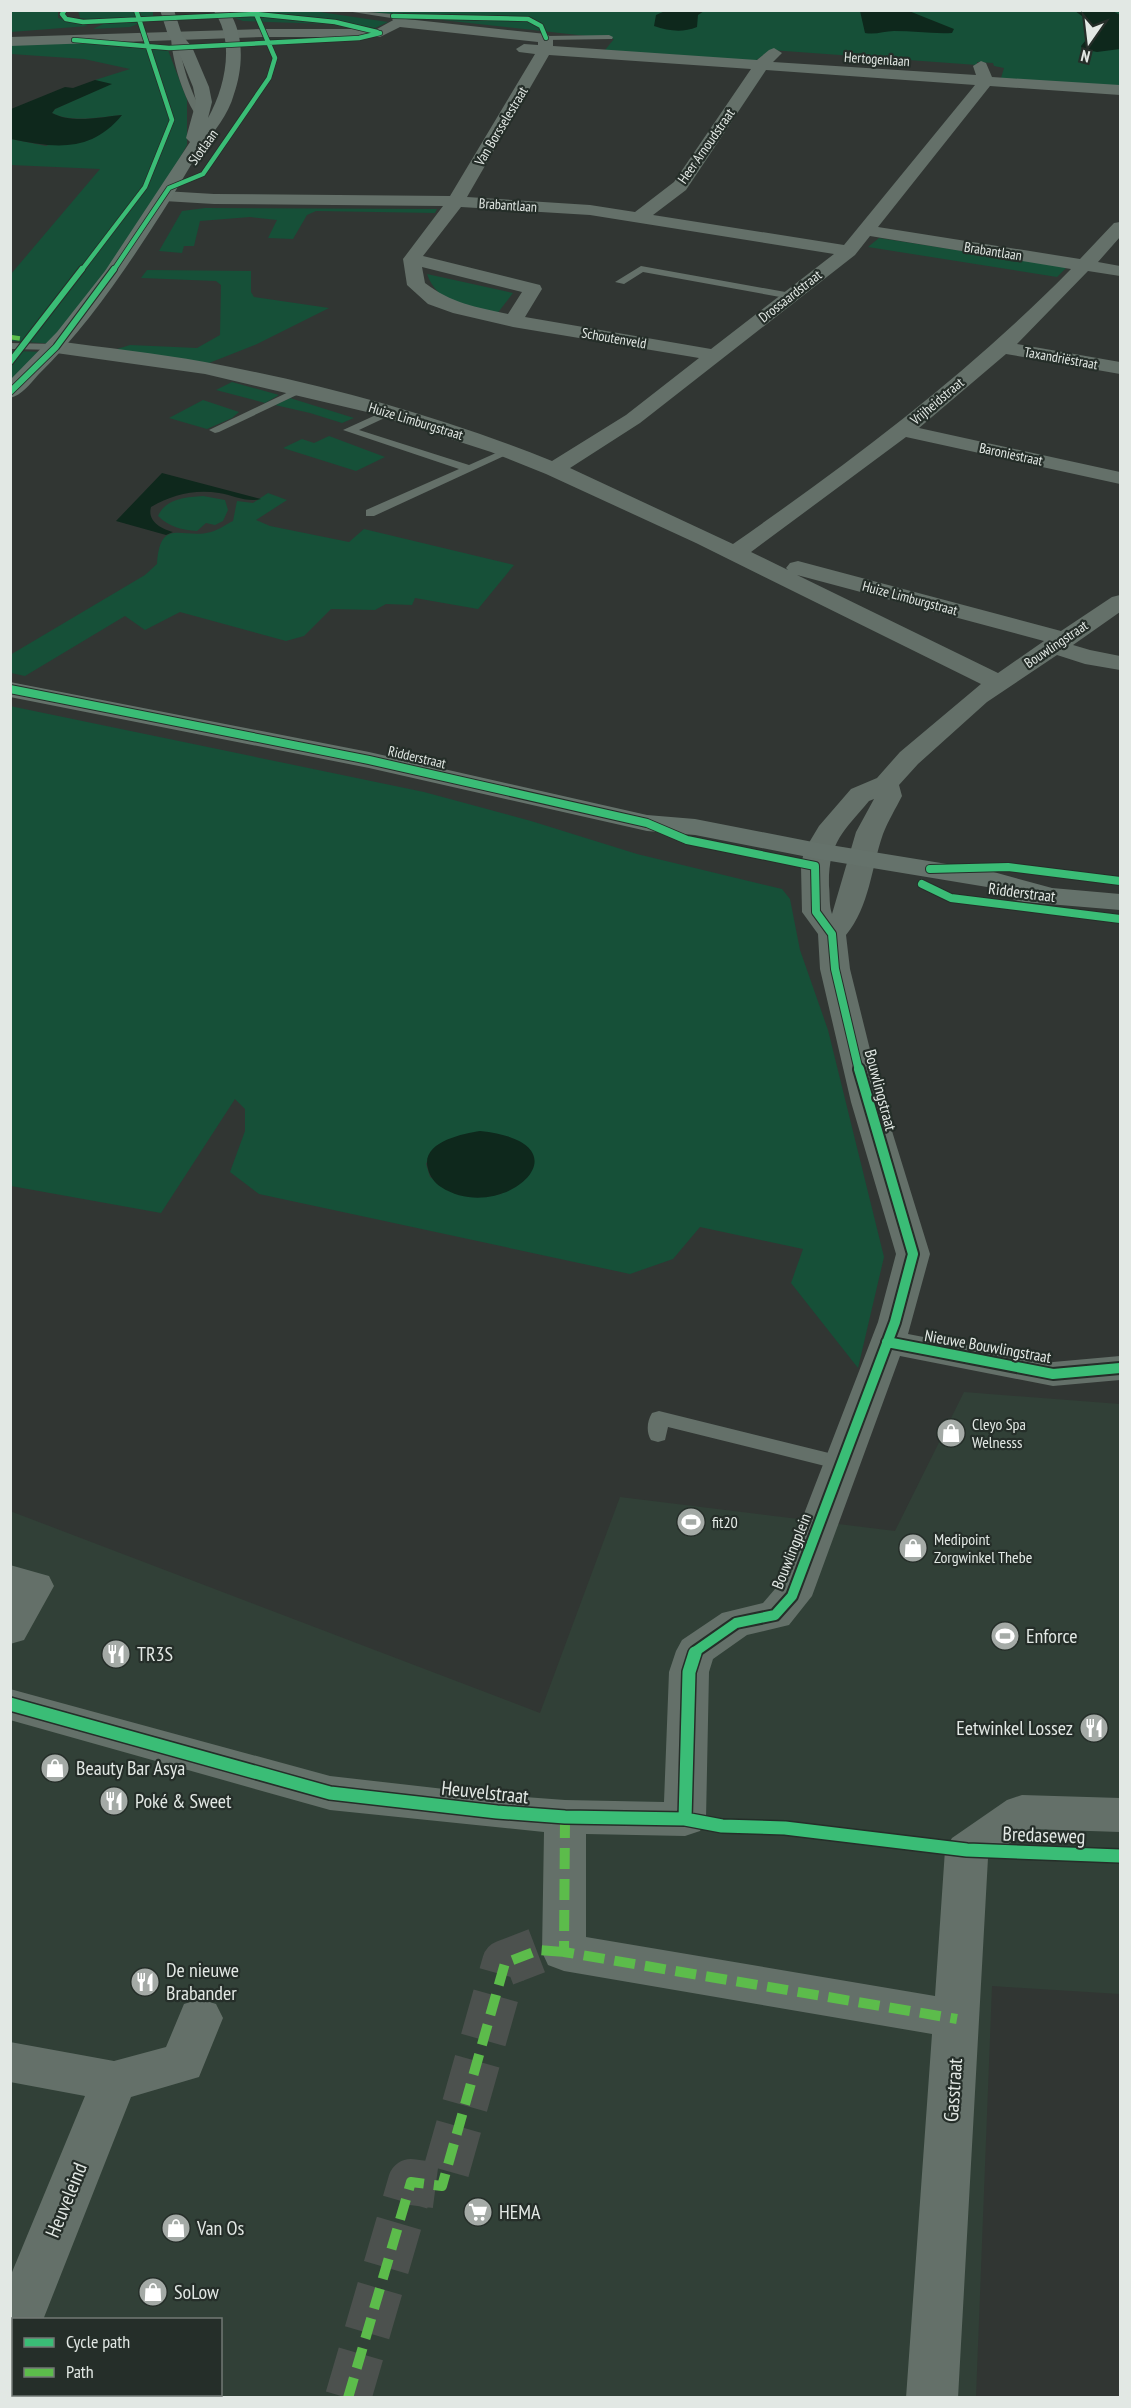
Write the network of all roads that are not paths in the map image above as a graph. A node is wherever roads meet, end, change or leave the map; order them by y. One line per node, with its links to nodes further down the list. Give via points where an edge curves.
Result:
1 (167, 10): 5 (street)
2 (344, 10): 4 (lane, via 393,16)
3 (226, 19): 5 (street, Hertogenlaan); 6 (street, Hertogenlaan); 14 (street, Slotlaan, via 233,78 224,105)
4 (397, 22): 6 (street); 10 (street, Hertogenlaan)
5 (174, 31): 7 (street); 9 (street); 14 (street, Slotlaan, via 201,87 204,102 193,135)
6 (380, 33): 10 (street, Hertogenlaan)
7 (10, 35)
8 (609, 37): 10 (lane)
9 (10, 42)
10 (545, 44): 11 (street, Hertogenlaan); 16 (street, Van Borsselestraat)
11 (762, 64): 12 (street, Hertogenlaan); 17 (street, Heer Arnoudstraat, via 680,186)
12 (986, 81): 13 (street, Hertogenlaan); 19 (street, Drossaardstraat)
13 (1120, 90)
14 (195, 146): 15 (street, Slotlaan)
15 (164, 196): 16 (street, Brabantlaan); 28 (street, Slotlaan)
16 (456, 201): 17 (street, Brabantlaan); 21 (street)
17 (639, 217): 20 (street, Brabantlaan)
18 (1120, 227): 22 (street, Vrijheidstraat)
19 (866, 230): 20 (street, Drossaardstraat); 22 (street, Brabantlaan)
20 (849, 251): 25 (street, Drossaardstraat)
21 (412, 259): 26 (street, Schoutenveld, via 416,285 435,300); 26 (street, via 533,289)
22 (1084, 266): 23 (street, Brabantlaan); 29 (street, Vrijheidstraat)
23 (1120, 272)
24 (620, 282): 25 (lane, via 641,269)
25 (791, 296): 30 (street, Drossaardstraat)
26 (513, 321): 30 (street, Schoutenveld)
27 (10, 346): 28 (lane)
28 (56, 347): 32 (street, Huize Limburgstraat, via 205,368); 33 (street, Slotlaan)
29 (1001, 347): 31 (street, Taxandriëstraat); 36 (street, Vrijheidstraat)
30 (714, 355): 39 (street, Drossaardstraat, via 633,419)
31 (1120, 368)
32 (299, 390): 34 (street, Huize Limburgstraat); 35 (lane)
33 (10, 392)
34 (389, 412): 37 (street, Huize Limburgstraat); 38 (lane, via 349,430)
35 (215, 430)
36 (901, 430): 40 (street, Baroniestraat); 42 (street, Vrijheidstraat)
37 (509, 451): 38 (lane); 39 (street, Huize Limburgstraat)
38 (470, 469): 41 (lane)
39 (554, 469): 42 (street, Huize Limburgstraat)
40 (1120, 478)
41 (370, 513)
42 (745, 558): 44 (street, Huize Limburgstraat, via 788,566); 46 (street, Huize Limburgstraat)
43 (1120, 602): 44 (street, Bouwlingstraat)
44 (1059, 643): 45 (street, Huize Limburgstraat, via 1085,657); 46 (street, Bouwlingstraat)
45 (1120, 663)
46 (999, 683): 48 (street, Bouwlingstraat, via 909,758)
47 (10, 689): 49 (street, Ridderstraat, via 369,760 647,823 687,840)
48 (886, 784): 49 (street, Bouwlingstraat, via 860,795 829,832); 50 (street, via 889,796 870,832)
49 (816, 858): 50 (street, Ridderstraat); 52 (street, Bouwlingstraat, via 816,912)
50 (859, 865): 51 (street, Ridderstraat, via 986,892); 52 (street, via 849,907)
51 (1120, 902)
52 (832, 934): 53 (street, Bouwlingstraat, via 835,969 867,1102 913,1254)
53 (891, 1332): 54 (street, Nieuwe Bouwlingstraat, via 1053,1374); 56 (street, Bouwlingplein)
54 (1120, 1368)
55 (658, 1435): 56 (lane, via 659,1418)
56 (841, 1463): 63 (street, Bouwlingplein, via 792,1596 775,1615 736,1623 696,1651 689,1672)
57 (10, 1579): 58 (street, via 35,1586)
58 (10, 1630)
59 (10, 1704): 62 (street, Heuvelstraat, via 330,1793)
60 (1022, 1812): 61 (street, Bredaseweg); 65 (street, Gasstraat, via 967,1850)
61 (1120, 1815)
62 (565, 1817): 63 (street, Heuvelstraat); 65 (street, via 552,1951)
63 (685, 1819)
64 (200, 2018): 67 (street, via 183,2063)
65 (957, 2019): 69 (street, Gasstraat)
66 (10, 2062): 67 (street)
67 (114, 2081): 68 (street, Heuveleind)
68 (18, 2318)
69 (932, 2397)

